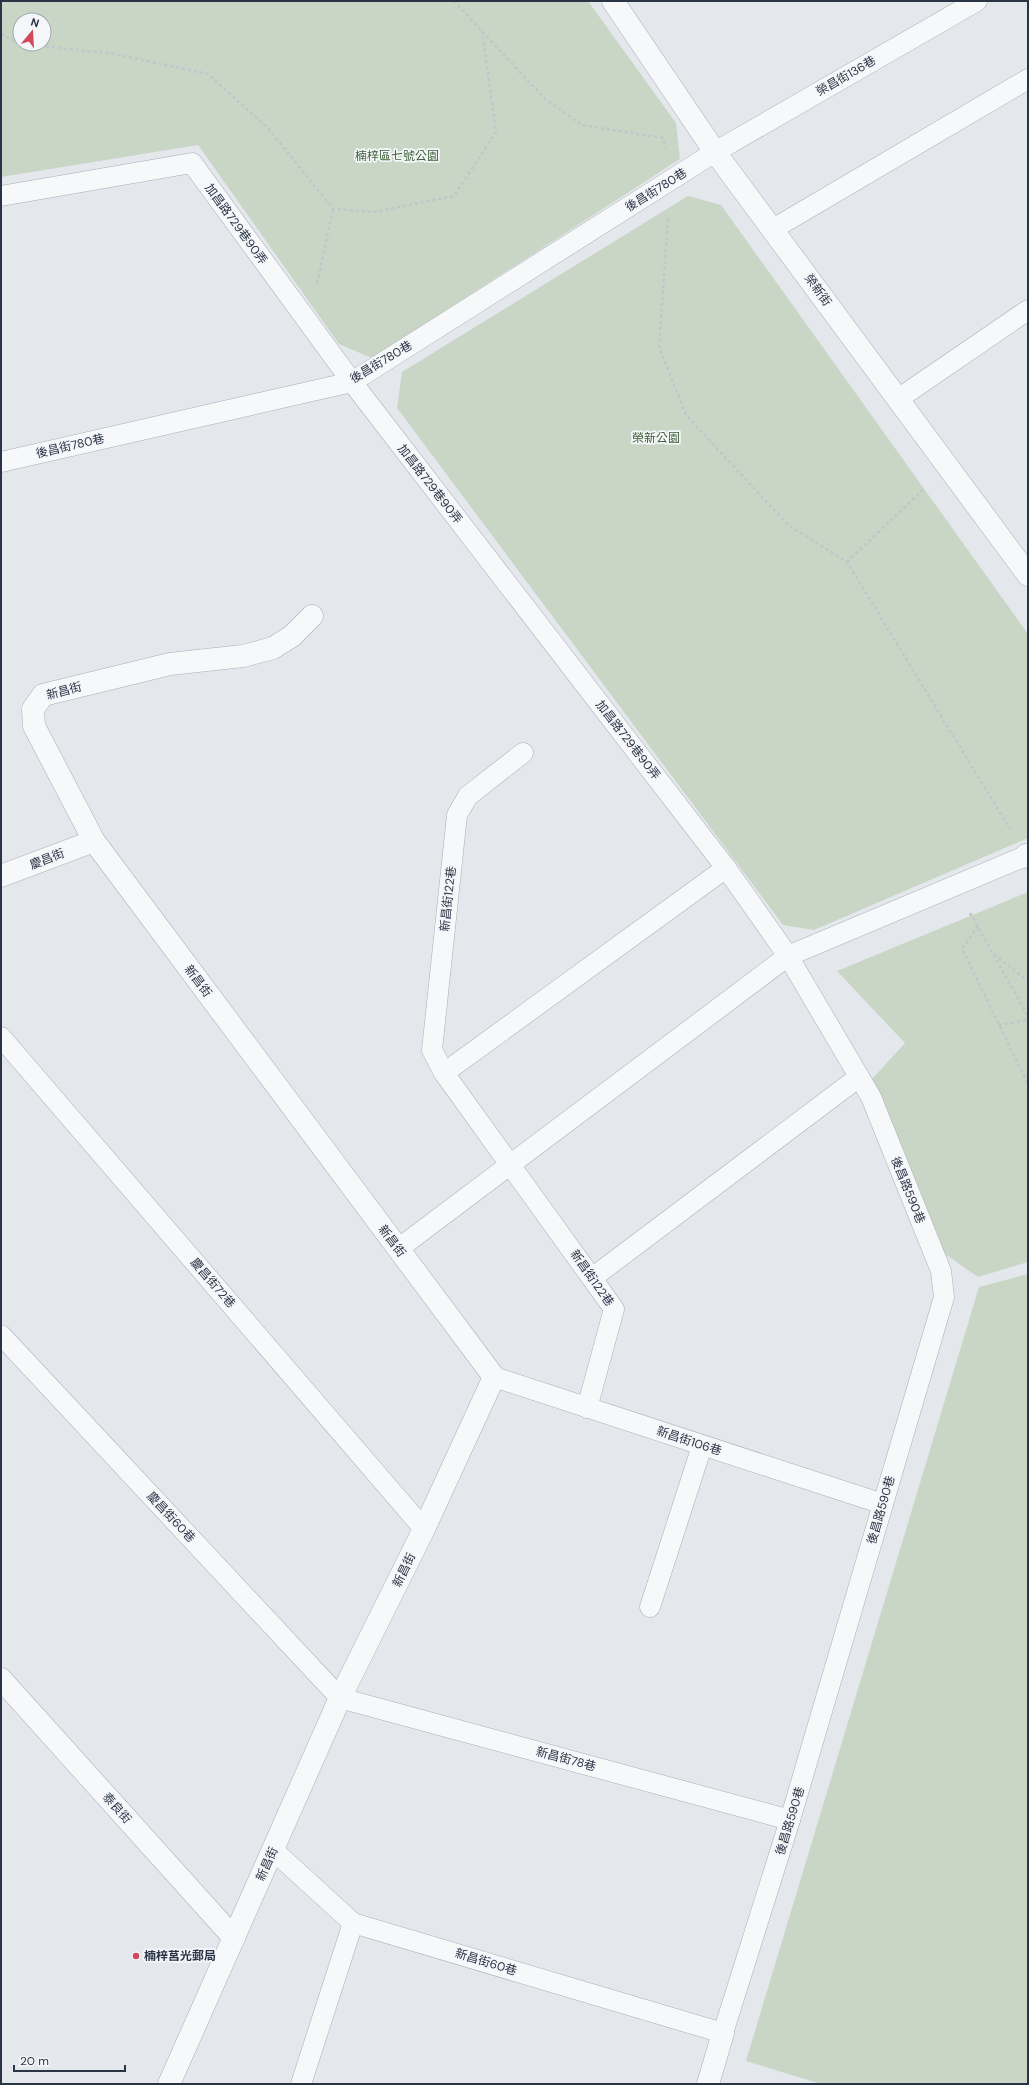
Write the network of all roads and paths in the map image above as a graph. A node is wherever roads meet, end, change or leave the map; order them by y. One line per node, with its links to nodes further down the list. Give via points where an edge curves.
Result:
1 (454, 1): 4 (path)
2 (613, 1): 9 (street, 榮新街)
3 (977, 1): 9 (lane, 榮昌街136巷)
4 (482, 31): 10 (path, via 545,99 582,125 663,138); 12 (path, via 496,132 454,196 374,212)
5 (1, 34): 6 (path)
6 (12, 40)
7 (52, 47): 12 (path, via 115,54 208,74 268,128)
8 (1028, 79): 13 (lane)
9 (716, 152): 10 (lane, 後昌街780巷); 13 (street, 榮新街)
10 (670, 181): 16 (lane, 後昌街780巷); 20 (path, via 659,347 686,415 788,525)
11 (1, 196): 15 (lane, 加昌路729巷90弄, via 192,163)
12 (333, 209): 15 (path)
13 (773, 229): 17 (street, 榮新街)
14 (1028, 310): 17 (lane)
15 (309, 323): 16 (lane, 加昌路729巷90弄)
16 (352, 382): 18 (lane, 後昌街780巷); 26 (lane, 加昌路729巷90弄)
17 (898, 399): 19 (street, 榮新街)
18 (1, 462)
19 (948, 467): 20 (path); 21 (street, 榮新街)
20 (847, 562): 25 (path)
21 (1028, 575)
22 (312, 616): 24 (street, 新昌街, via 292,636 273,648 243,656 170,664 43,695 33,709 34,726)
23 (523, 753): 37 (lane, 新昌街122巷, via 468,796 457,815 432,1040 432,1050)
24 (94, 841): 27 (street, 慶昌街); 41 (street, 新昌街)
25 (1027, 856): 28 (lane)
26 (726, 868): 31 (lane, 加昌路729巷90弄); 37 (lane)
27 (1, 876)
28 (955, 886): 29 (path); 31 (lane)
29 (978, 926): 30 (path); 35 (path, via 962,949)
30 (992, 952): 32 (path); 33 (path)
31 (788, 956): 38 (lane, 後昌路590巷); 40 (lane)
32 (1028, 981)
33 (1028, 1016)
34 (1028, 1020): 35 (path)
35 (999, 1025): 39 (path)
36 (1, 1037): 48 (lane, 慶昌街72巷)
37 (444, 1072): 40 (lane, 新昌街122巷)
38 (859, 1077): 42 (lane); 47 (lane, 後昌路590巷, via 871,1097 941,1271 944,1297)
39 (1028, 1084)
40 (510, 1164): 41 (lane); 42 (lane, 新昌街122巷)
41 (398, 1249): 44 (street, 新昌街)
42 (592, 1278): 45 (lane, 新昌街122巷, via 614,1309)
43 (1, 1335): 51 (lane, 慶昌街60巷)
44 (494, 1378): 45 (lane, 新昌街106巷); 48 (street, 新昌街)
45 (587, 1408): 46 (lane, 新昌街106巷)
46 (702, 1446): 47 (lane, 新昌街106巷); 49 (lane)
47 (883, 1504): 52 (lane, 後昌路590巷)
48 (424, 1529): 51 (street, 新昌街)
49 (650, 1607)
50 (1, 1679): 55 (street, 泰良街)
51 (340, 1698): 52 (lane, 新昌街78巷); 53 (street, 新昌街)
52 (790, 1820): 56 (lane, 後昌路590巷)
53 (273, 1850): 54 (lane, 新昌街60巷); 55 (street, 新昌街)
54 (353, 1923): 56 (lane, 新昌街60巷); 58 (lane)
55 (234, 1938): 57 (street, 新昌街)
56 (723, 2033): 59 (street, 後昌路590巷)
57 (169, 2084)
58 (302, 2084)
59 (708, 2084)

